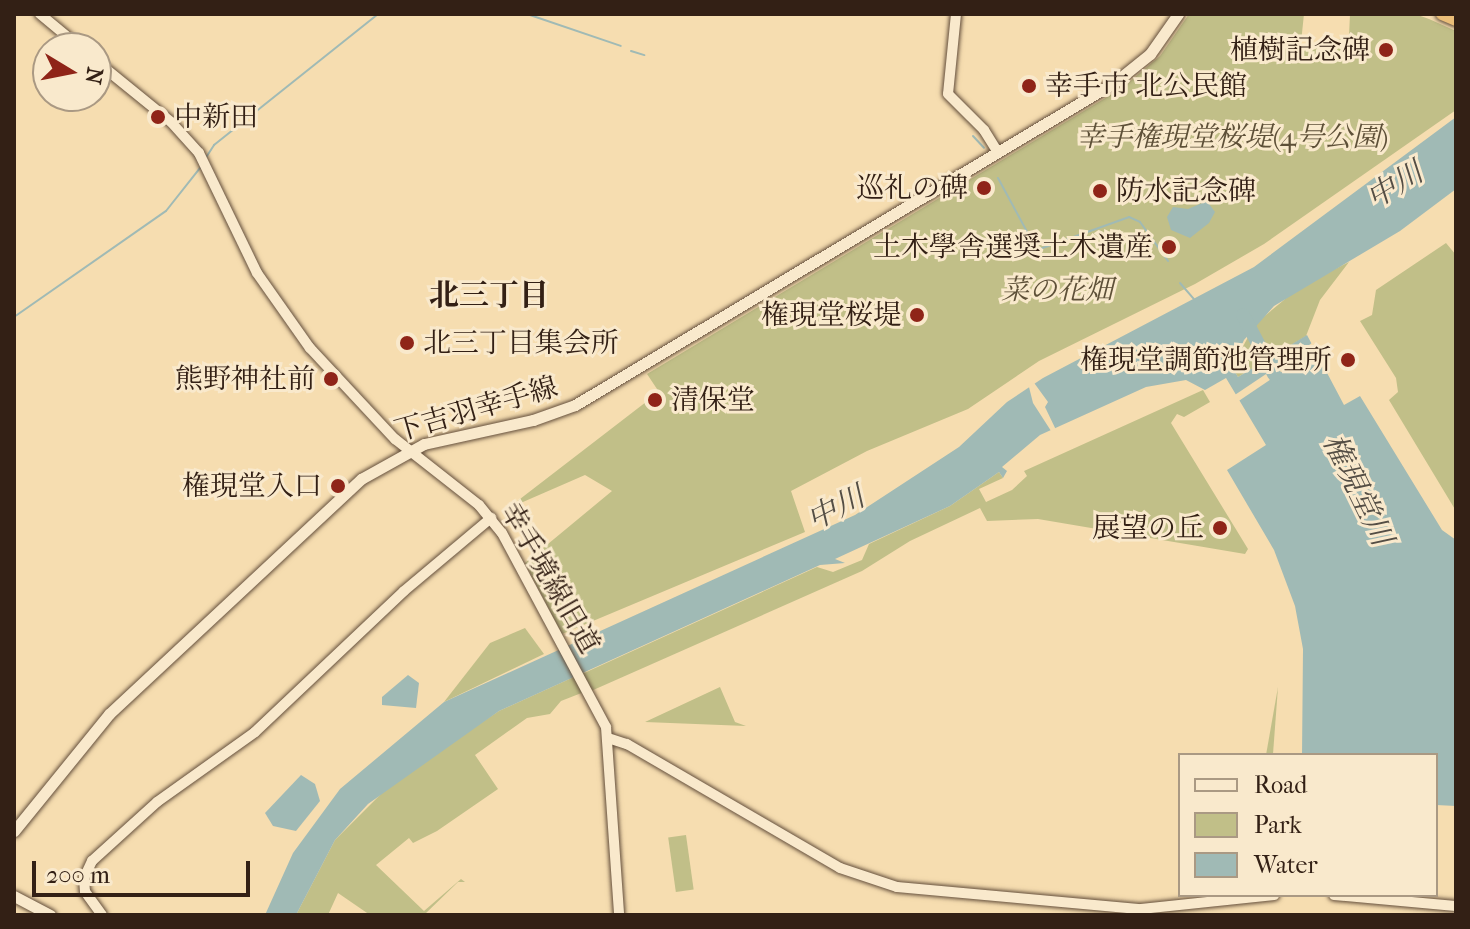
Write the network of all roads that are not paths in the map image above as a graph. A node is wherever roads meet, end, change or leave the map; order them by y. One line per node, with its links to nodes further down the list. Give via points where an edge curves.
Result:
1 (40, 14): 6 (street)
2 (956, 14): 8 (street, via 948,94)
3 (1178, 14): 8 (main road, 下吉羽幸手線, via 1157,46 1128,73)
4 (1442, 14): 5 (highway)
5 (1456, 20)
6 (62, 32)
7 (112, 74): 9 (street, 幸手境線旧道, via 171,122 199,153 257,273 285,315 345,387)
8 (998, 152): 9 (main road, 下吉羽幸手線, via 575,405)
9 (409, 450): 10 (street, 幸手境線旧道); 12 (main road, 下吉羽幸手線, via 351,487 233,594 109,714)
10 (491, 518): 11 (street, 幸手境線旧道, via 583,681); 18 (street, via 404,591 255,732 157,802 92,861 84,878 85,892)
11 (608, 738): 14 (street, via 627,744 840,868 897,887 1141,909); 19 (street, 幸手境線旧道)
12 (14, 831)
13 (14, 896): 17 (main road)
14 (1255, 897)
15 (1356, 897): 16 (street)
16 (1456, 906)
17 (50, 915)
18 (102, 915)
19 (619, 915)

